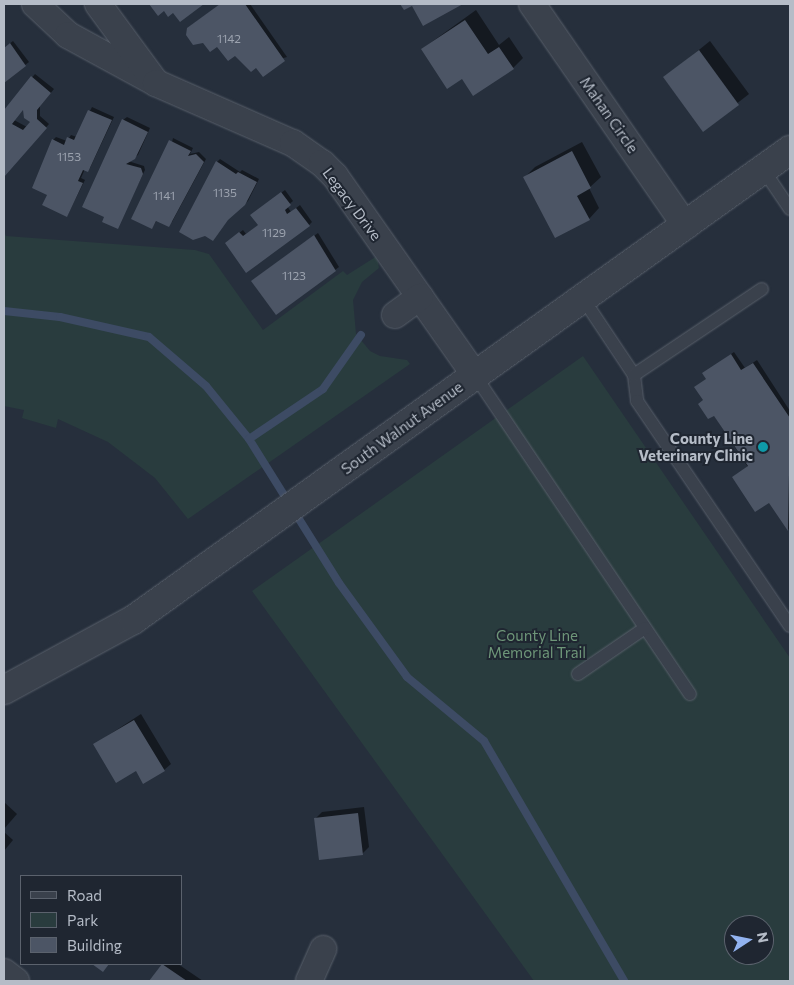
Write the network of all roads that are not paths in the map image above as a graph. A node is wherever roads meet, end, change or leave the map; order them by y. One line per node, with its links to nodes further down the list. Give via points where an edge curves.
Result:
1 (35, 4): 4 (street, Legacy Drive, via 68,36)
2 (98, 4): 4 (street, Legacy Drive)
3 (532, 4): 8 (street, Mahan Circle)
4 (156, 83): 10 (street, Legacy Drive, via 309,152 334,176)
5 (790, 150): 6 (street, South Walnut Avenue)
6 (762, 169): 7 (lane); 8 (street, South Walnut Avenue)
7 (790, 209)
8 (686, 226): 11 (street, South Walnut Avenue)
9 (762, 289): 14 (lane)
10 (420, 297): 12 (street); 13 (street, Legacy Drive)
11 (584, 300): 13 (street, South Walnut Avenue); 14 (lane)
12 (394, 315)
13 (474, 374): 16 (lane); 18 (street, South Walnut Avenue, via 133,620 63,661)
14 (634, 375): 15 (lane, via 637,401)
15 (790, 626)
16 (645, 628): 17 (lane); 19 (lane)
17 (578, 674)
18 (4, 690)
19 (690, 694)
20 (323, 948): 23 (street)
21 (4, 972): 22 (street)
22 (16, 981)
23 (309, 981)

